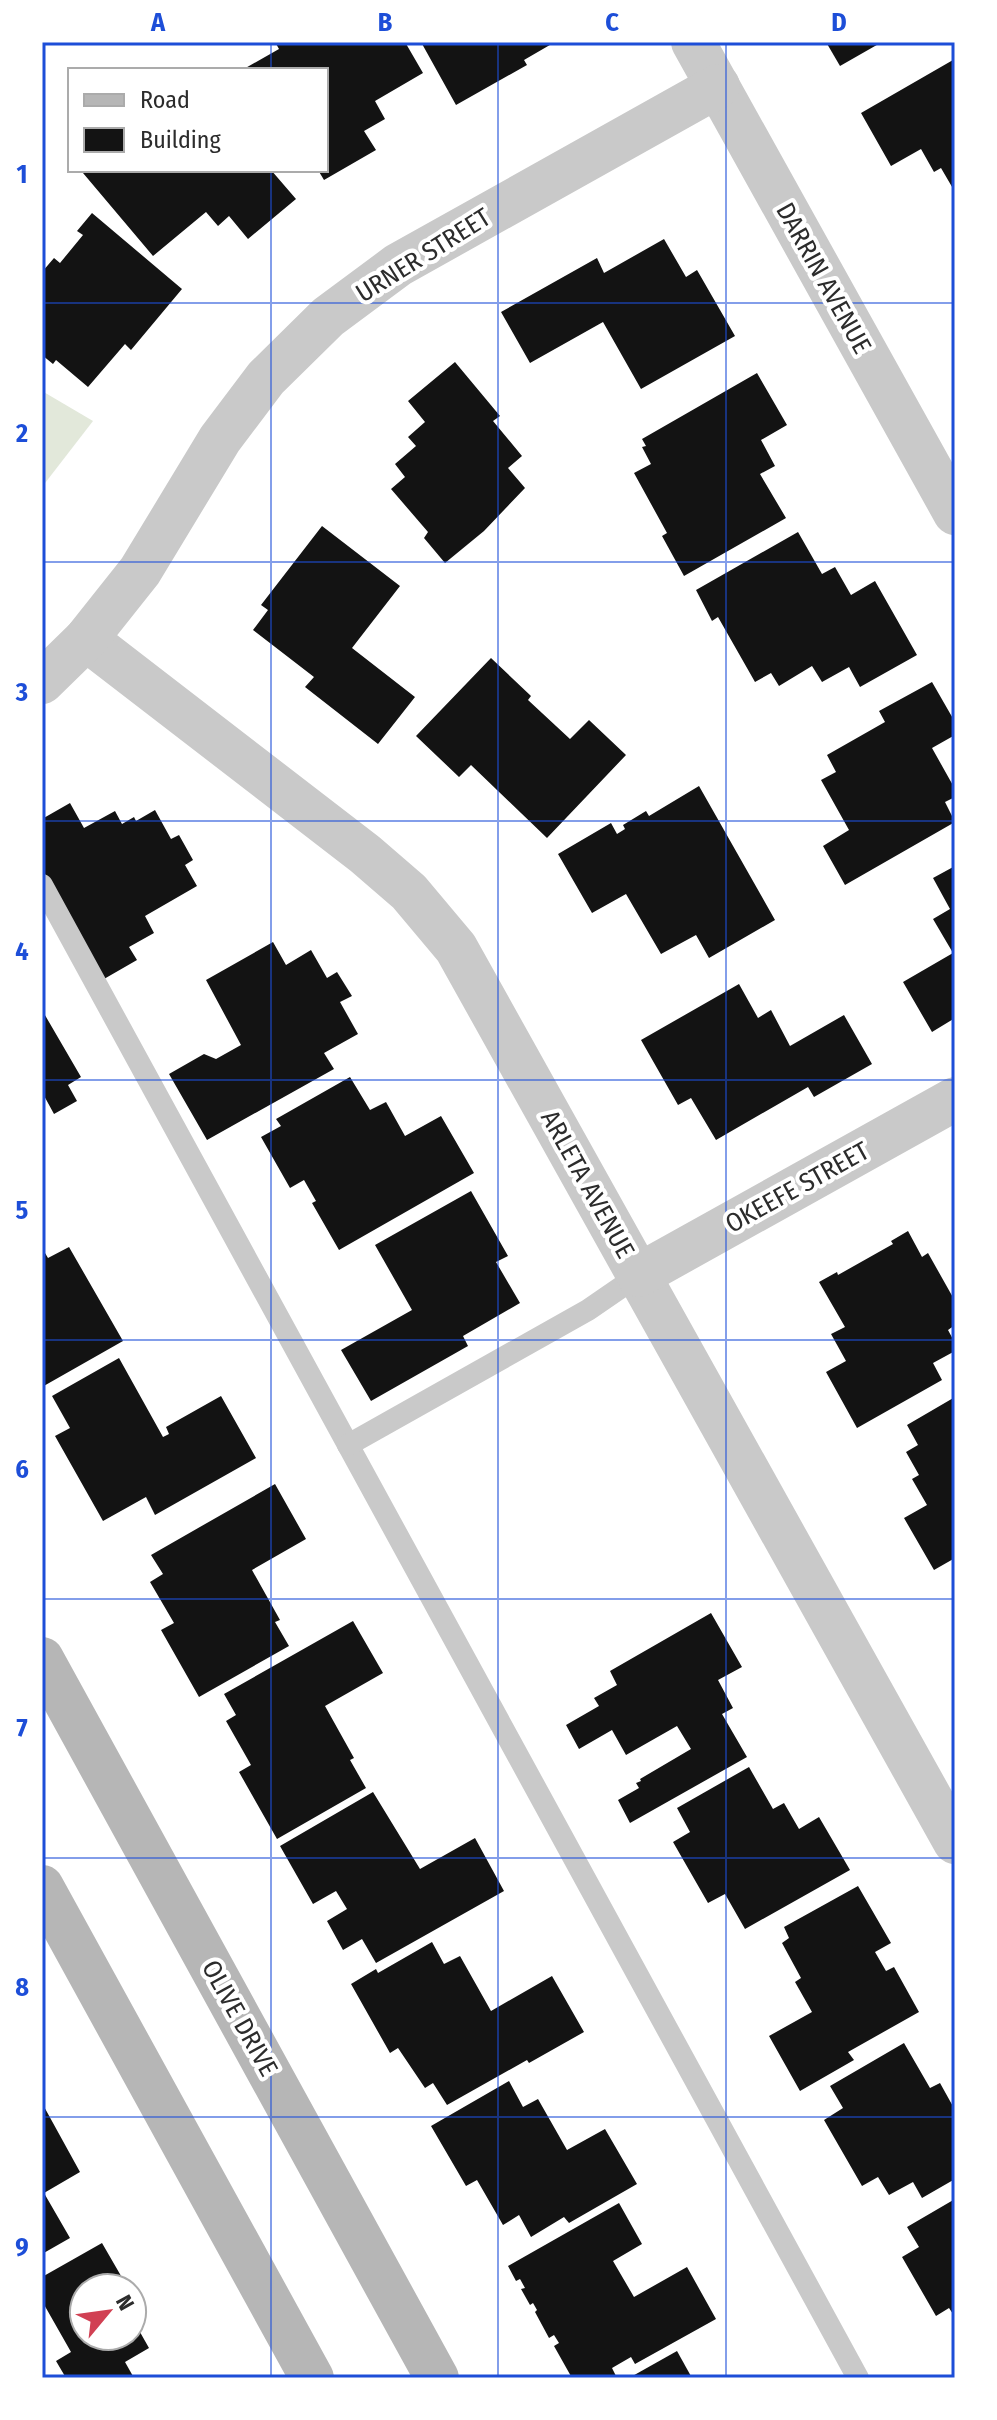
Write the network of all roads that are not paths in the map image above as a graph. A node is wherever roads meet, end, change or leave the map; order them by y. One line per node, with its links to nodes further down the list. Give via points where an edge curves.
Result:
1 (693, 42): 2 (street, DARRIN AVENUE)
2 (718, 86): 3 (street, DARRIN AVENUE); 4 (street, URNER STREET, via 398,265 328,317 266,378 220,439 140,571)
3 (955, 513)
4 (86, 639): 5 (street, URNER STREET); 8 (street, ARLETA AVENUE, via 409,892 456,948)
5 (42, 682)
6 (42, 885): 9 (lane)
7 (955, 1099): 8 (street, OKEEFE STREET)
8 (639, 1275): 9 (lane, via 588,1310); 11 (street, ARLETA AVENUE)
9 (348, 1445): 15 (lane)
10 (42, 1659): 14 (main road, OLIVE DRIVE)
11 (955, 1842)
12 (42, 1887): 13 (main road)
13 (312, 2378)
14 (437, 2378)
15 (858, 2378)

